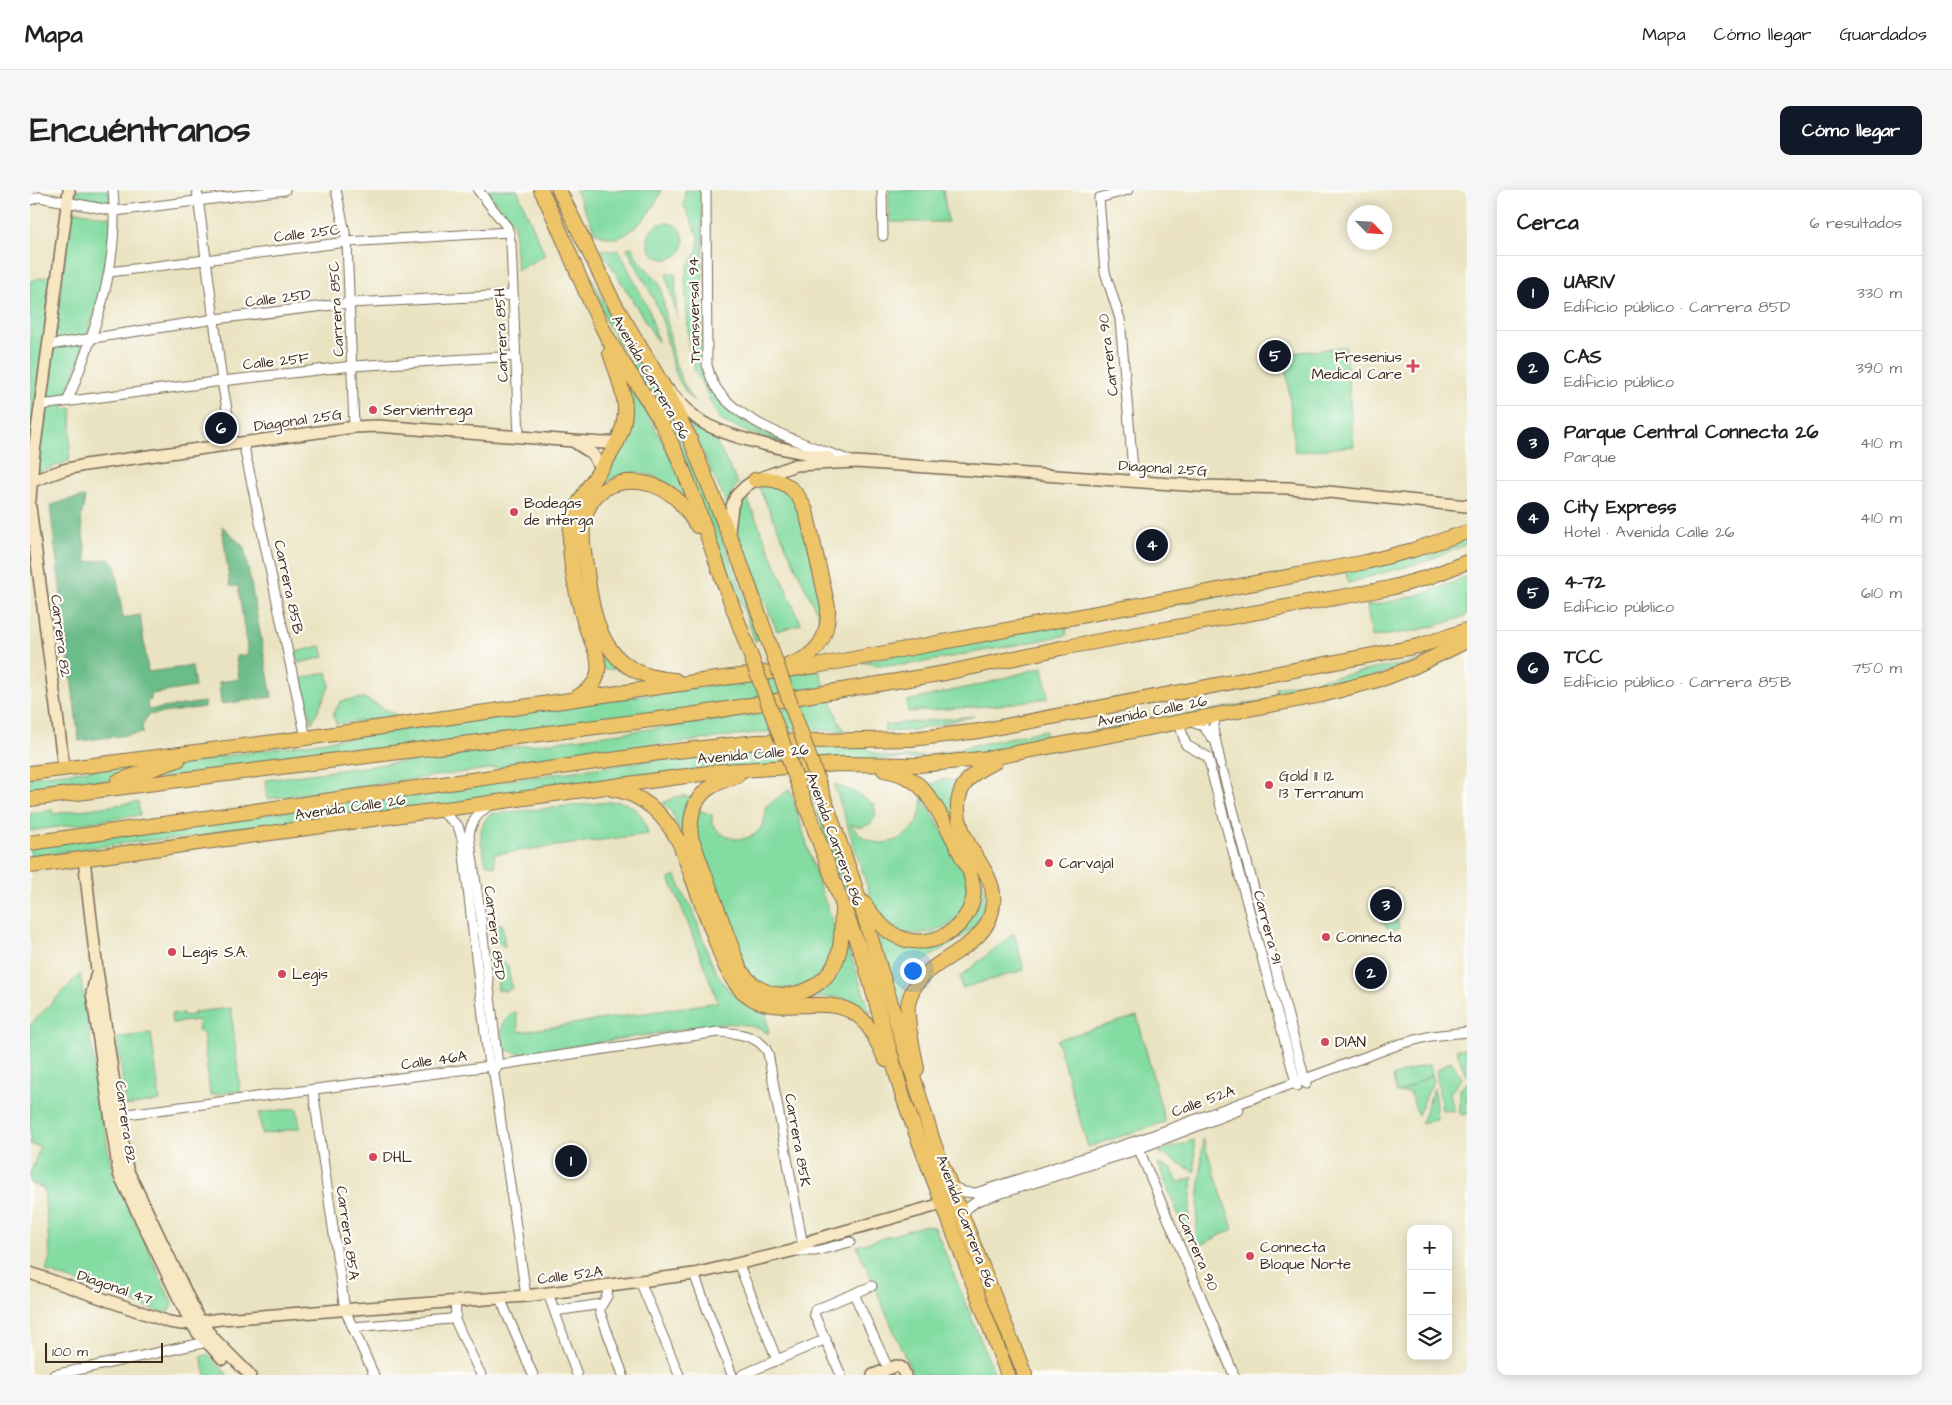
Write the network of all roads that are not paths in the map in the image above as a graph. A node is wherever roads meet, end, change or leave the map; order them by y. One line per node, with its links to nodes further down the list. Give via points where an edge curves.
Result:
1 (114, 190): 14 (street)
2 (197, 190): 13 (street, Carrera 85B)
3 (285, 190): 13 (street)
4 (336, 190): 17 (street, Carrera 85C)
5 (478, 190): 15 (street)
6 (541, 190): 23 (main road, Avenida Carrera 86)
7 (559, 190): 29 (main road, Avenida Carrera 86, via 613,301)
8 (706, 190): 37 (street, Transversal 94, via 707,365 715,387 725,400 760,424)
9 (882, 190): 16 (street)
10 (1128, 190): 40 (street, Carrera 90, via 1099,198 1104,272 1120,319)
11 (68, 196): 12 (street); 14 (street); 25 (street)
12 (30, 200)
13 (198, 201): 14 (street); 18 (street, Carrera 85B)
14 (115, 211): 19 (street)
15 (508, 232): 17 (street, Calle 25C); 20 (street, Carrera 85H)
16 (883, 236)
17 (347, 242): 18 (street, Calle 25C); 21 (street, Carrera 85C)
18 (207, 259): 19 (street, Calle 25C); 22 (street, Carrera 85B)
19 (110, 272): 24 (street)
20 (514, 295): 21 (street, Calle 25D); 26 (street, Carrera 85H)
21 (350, 303): 22 (street, Calle 25D); 27 (street, Carrera 85C)
22 (215, 319): 24 (street, Calle 25D); 28 (street, Carrera 85B)
23 (602, 329): 35 (main road, via 624,399 625,418); 47 (main road, Avenida Carrera 86, via 652,405 669,438)
24 (92, 340): 25 (street, Calle 25D); 30 (street)
25 (49, 345): 31 (street)
26 (516, 356): 27 (street, Calle 25F); 33 (street, Carrera 85H)
27 (353, 366): 28 (street, Calle 25F); 32 (street, Carrera 85C)
28 (222, 380): 30 (street, Calle 25F); 36 (street, Carrera 85B)
29 (661, 382): 37 (street, Diagonal 25G, via 690,413 714,428 768,444); 45 (main road, Avenida Carrera 86, via 690,439)
30 (68, 400): 31 (street, Calle 25F)
31 (41, 404): 41 (street)
32 (354, 427): 33 (street, Diagonal 25G); 36 (street, Diagonal 25G)
33 (519, 437): 34 (street, Diagonal 25G)
34 (573, 441): 35 (street, Diagonal 25G); 38 (street, via 593,454)
35 (618, 441): 38 (main road)
36 (238, 443): 41 (street, Diagonal 25G, via 85,465); 56 (street, Carrera 85B)
37 (856, 462): 39 (street, Diagonal 25G, via 795,464); 40 (street, Diagonal 25G)
38 (600, 470): 53 (main road, via 581,497 571,523 570,548 580,607 599,664 593,684)
39 (755, 480): 45 (street, Diagonal 25G, via 736,496); 51 (main road, via 784,484 802,501 829,622 817,648 800,661)
40 (1134, 481): 43 (street, Diagonal 25G, via 1289,488)
41 (31, 482): 42 (street)
42 (30, 500)
43 (1467, 506)
44 (30, 507): 64 (street, Carrera 82)
45 (729, 532): 74 (main road, Avenida Carrera 86, bridge)
46 (1467, 532): 51 (main road, via 1366,562 856,660)
47 (713, 554): 52 (main road, via 685,508 675,497 653,485 630,481 601,492 593,500 583,523 582,535 596,621 608,647 639,672 663,679); 75 (main road, Avenida Carrera 86, bridge)
48 (1467, 562): 67 (main road, via 1429,578 1390,588 820,694 631,723)
49 (1467, 630): 71 (main road, Avenida Calle 26, via 1404,650 972,732 912,739 757,742 688,750)
50 (1467, 640): 54 (main road, Avenida Calle 26, via 1413,667 1368,684)
51 (768, 672): 52 (main road)
52 (701, 681): 53 (main road)
53 (574, 700): 56 (main road)
54 (1216, 716): 55 (main road, Avenida Calle 26); 57 (street, Carrera 91, via 1213,727)
55 (1184, 722): 57 (street, via 1203,726); 59 (main road, Avenida Calle 26); 61 (street, via 1186,745)
56 (306, 738): 58 (main road)
57 (1216, 742): 60 (street, Carrera 91)
58 (229, 748): 64 (main road); 67 (main road, via 189,756)
59 (1017, 754): 62 (main road, Avenida Calle 26, via 920,765); 84 (main road, via 973,774 964,783 959,796 960,820 968,843 992,888 994,903 984,931 924,974 910,999 908,1017)
60 (1219, 755): 61 (street); 80 (street, Carrera 91)
61 (1208, 757): 80 (street, Carrera 91)
62 (838, 764): 63 (main road, Avenida Calle 26); 74 (main road, via 896,772 916,783 927,794 970,872 973,897 968,913 958,926 929,942 907,940 892,934 872,914)
63 (770, 768): 66 (main road, Avenida Calle 26); 75 (main road, via 726,779 708,788 700,796 691,817 691,838 740,970 754,984 776,994 801,992 820,983 832,969 840,951)
64 (64, 769): 65 (main road)
65 (30, 773)
66 (604, 787): 69 (main road, Avenida Calle 26); 82 (main road, via 642,800 654,808 671,829 679,842 725,966 741,990 774,1006 825,1004 838,1006 858,1016 878,1045)
67 (83, 791): 68 (main road)
68 (30, 799)
69 (491, 804): 70 (main road, Avenida Calle 26); 79 (street, Carrera 85D, via 477,815 469,835 481,919)
70 (441, 810): 72 (main road, Avenida Calle 26); 79 (street, Carrera 85D, via 458,826 462,839)
71 (30, 843)
72 (84, 859): 73 (main road, Avenida Calle 26); 83 (street, Carrera 82, via 97,970 92,992)
73 (33, 865)
74 (856, 888): 84 (main road, Avenida Carrera 86)
75 (842, 906): 82 (main road, Avenida Carrera 86, via 865,964)
76 (1467, 1032): 80 (street, Calle 52A, via 1409,1042)
77 (1467, 1037): 80 (street, Calle 52A, via 1410,1045)
78 (759, 1042): 79 (street, Calle 46A, via 740,1034 718,1032); 90 (street, Carrera 85K, via 768,1054)
79 (494, 1069): 81 (street, Calle 46A); 100 (street, Carrera 85D)
80 (1301, 1083): 85 (street, Calle 52A)
81 (314, 1090): 83 (street, Calle 46A); 104 (street, Carrera 85A)
82 (902, 1094): 87 (main road, Avenida Carrera 86)
83 (114, 1116): 107 (street, Carrera 82, via 116,1164 123,1187)
84 (924, 1117): 86 (main road, Avenida Carrera 86)
85 (1137, 1145): 86 (street, Calle 52A, via 976,1193 964,1192); 88 (street, Calle 52A, via 977,1201); 130 (street, Carrera 90)
86 (950, 1185): 88 (main road, Avenida Carrera 86)
87 (942, 1204): 90 (street, Calle 52A, via 813,1240); 128 (main road, Avenida Carrera 86)
88 (961, 1213): 129 (main road, Avenida Carrera 86)
89 (850, 1242): 91 (street, via 816,1251)
90 (802, 1246): 91 (street, Calle 52A)
91 (792, 1251): 92 (street, Calle 52A)
92 (739, 1265): 94 (street, Calle 52A); 111 (street)
93 (30, 1273): 107 (street, Diagonal 47, via 169,1322)
94 (694, 1274): 95 (street, Calle 52A); 123 (street)
95 (640, 1281): 96 (street, Calle 52A); 122 (street)
96 (608, 1285): 98 (street, Calle 52A); 103 (street, via 608,1296)
97 (872, 1286): 99 (street)
98 (548, 1293): 100 (street, Calle 52A); 105 (street)
99 (854, 1294): 109 (street, via 815,1310); 112 (street)
100 (526, 1296): 101 (street, Calle 52A)
101 (500, 1298): 102 (street, Calle 52A); 119 (street)
102 (455, 1301): 104 (street, Calle 52A); 106 (street)
103 (602, 1304): 105 (street); 121 (street, via 600,1312)
104 (345, 1310): 107 (street, Calle 52A); 108 (street, Carrera 85A)
105 (554, 1310): 120 (street)
106 (454, 1318): 108 (street); 114 (street)
107 (196, 1322): 110 (street); 117 (street)
108 (353, 1327): 118 (street, Carrera 85A)
109 (826, 1339): 111 (street); 125 (street)
110 (207, 1342): 113 (street); 116 (street)
111 (777, 1360): 124 (street)
112 (888, 1368): 126 (street); 127 (street, via 899,1366)
113 (81, 1372): 115 (street)
114 (477, 1374)
115 (54, 1375)
116 (239, 1375)
117 (250, 1375)
118 (374, 1375)
119 (533, 1375)
120 (577, 1375)
121 (623, 1375)
122 (679, 1375)
123 (732, 1375)
124 (742, 1375)
125 (841, 1375)
126 (873, 1375)
127 (904, 1375)
128 (1008, 1375)
129 (1025, 1375)
130 (1234, 1375)

